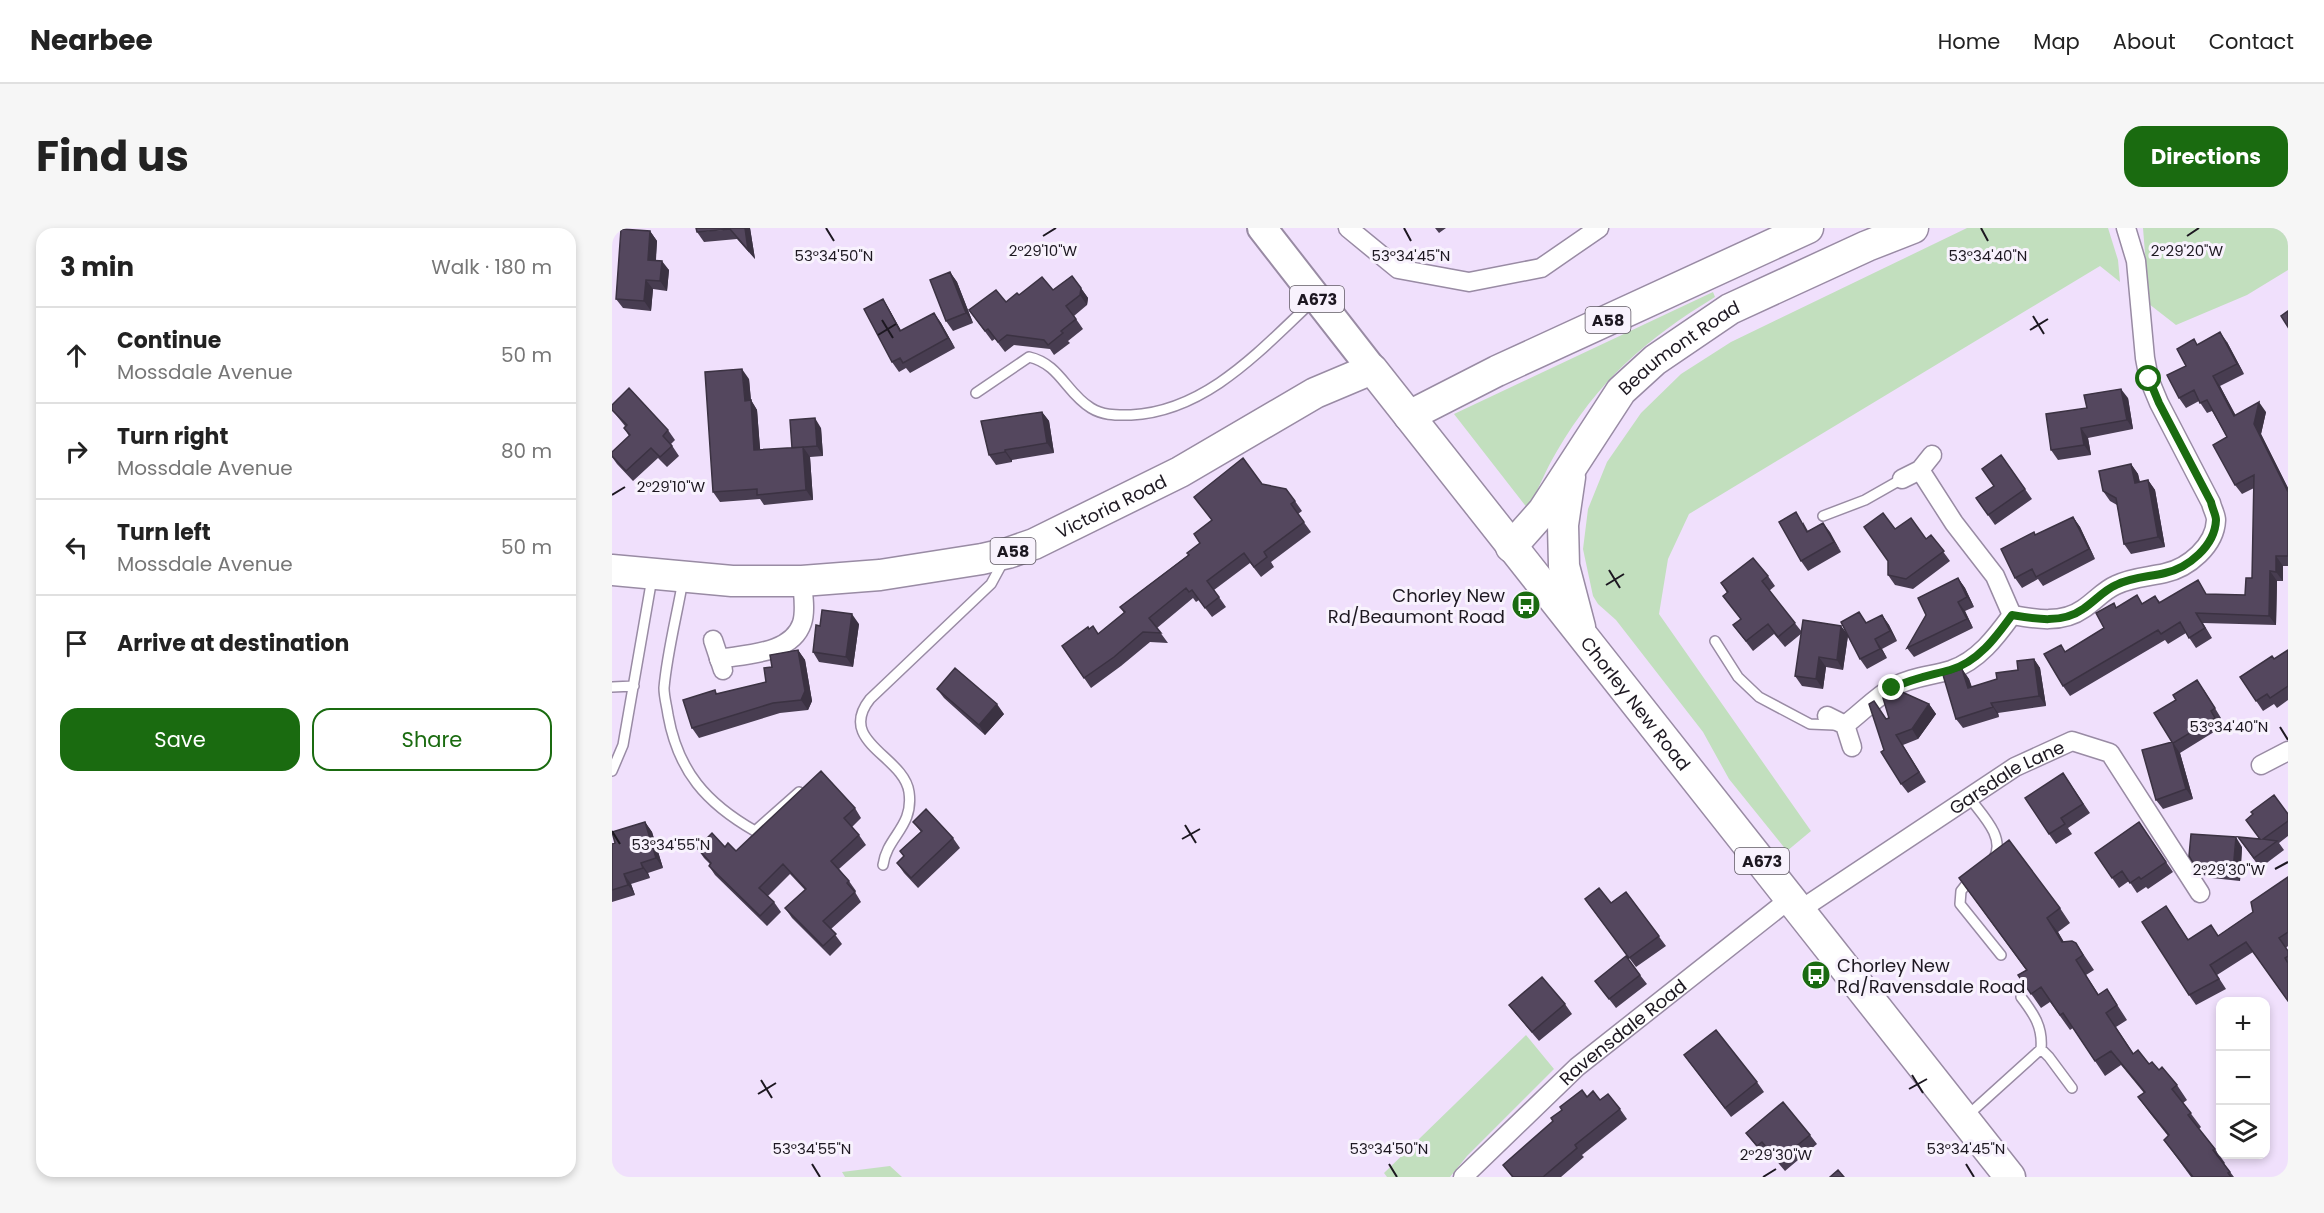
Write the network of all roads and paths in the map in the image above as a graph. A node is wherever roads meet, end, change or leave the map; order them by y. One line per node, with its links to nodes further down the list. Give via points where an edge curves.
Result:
1 (1262, 228): 7 (main road, Chorley New Road / A673)
2 (1348, 228): 3 (street, via 1398,269 1469,282 1541,268)
3 (1599, 228)
4 (1808, 228): 10 (highway, A58, via 1497,371)
5 (1913, 228): 12 (highway, Beaumont Road, via 1730,309 1655,360 1621,391)
6 (2126, 228): 22 (street, via 2136,261 2149,379 2211,502 2216,519 2210,540 2183,567 2114,585 2081,611 2036,620)
7 (1316, 298): 8 (main road, Chorley New Road / A673); 9 (lane, via 1245,364 1209,391 1174,407 1111,416 1092,409 1051,367 1029,357)
8 (1372, 369): 10 (highway, Chorley New Road / A673); 17 (highway, Victoria Road / A58, via 1314,393 1170,477)
9 (976, 393)
10 (1409, 416): 16 (highway, Chorley New Road / A673)
11 (1932, 455): 13 (street)
12 (1572, 468): 16 (highway, Beaumont Road, via 1543,511); 23 (highway, via 1563,525 1564,566)
13 (1920, 470): 14 (street); 22 (street, via 1995,576)
14 (1902, 479): 15 (lane, via 1865,500)
15 (1823, 516)
16 (1511, 547): 23 (highway, Chorley New Road / A673)
17 (1008, 553): 21 (highway, Victoria Road / A58, via 880,575); 36 (lane, via 991,584 877,692 860,715 866,737 909,790 908,818 884,856)
18 (612, 570): 19 (highway, Victoria Road / A58)
19 (653, 575): 20 (highway, Victoria Road / A58); 26 (lane)
20 (683, 578): 21 (highway, Victoria Road / A58); 34 (lane, via 664,690 673,740 688,772 707,797 755,831)
21 (802, 581): 24 (street, via 802,622 790,641 721,664)
22 (2012, 615): 29 (street, via 1976,656 1952,669 1892,688)
23 (1582, 636): 38 (highway, Chorley New Road / A673)
24 (713, 640)
25 (1714, 641): 29 (lane, via 1738,677 1759,697 1810,724)
26 (634, 686): 27 (lane); 33 (lane, via 623,745)
27 (612, 687)
28 (1827, 716): 29 (street)
29 (1845, 725): 30 (street)
30 (1852, 747)
31 (2288, 751): 32 (street)
32 (2261, 765)
33 (612, 771)
34 (799, 792)
35 (1970, 797): 37 (street, Garsdale Lane, via 2015,767 2072,741 2110,753); 38 (street, Garsdale Lane); 39 (lane, via 1992,830 1996,853 1963,887 1960,904)
36 (883, 865)
37 (2200, 892)
38 (1796, 904): 43 (highway, Chorley New Road / A673); 44 (street, Ravensdale Road, via 1577,1067)
39 (2001, 955)
40 (2022, 997): 41 (lane, via 2039,1024)
41 (2041, 1049): 42 (lane); 43 (lane)
42 (2072, 1088)
43 (1964, 1118): 45 (highway, Chorley New Road / A673)
44 (1468, 1175)
45 (2010, 1177)

